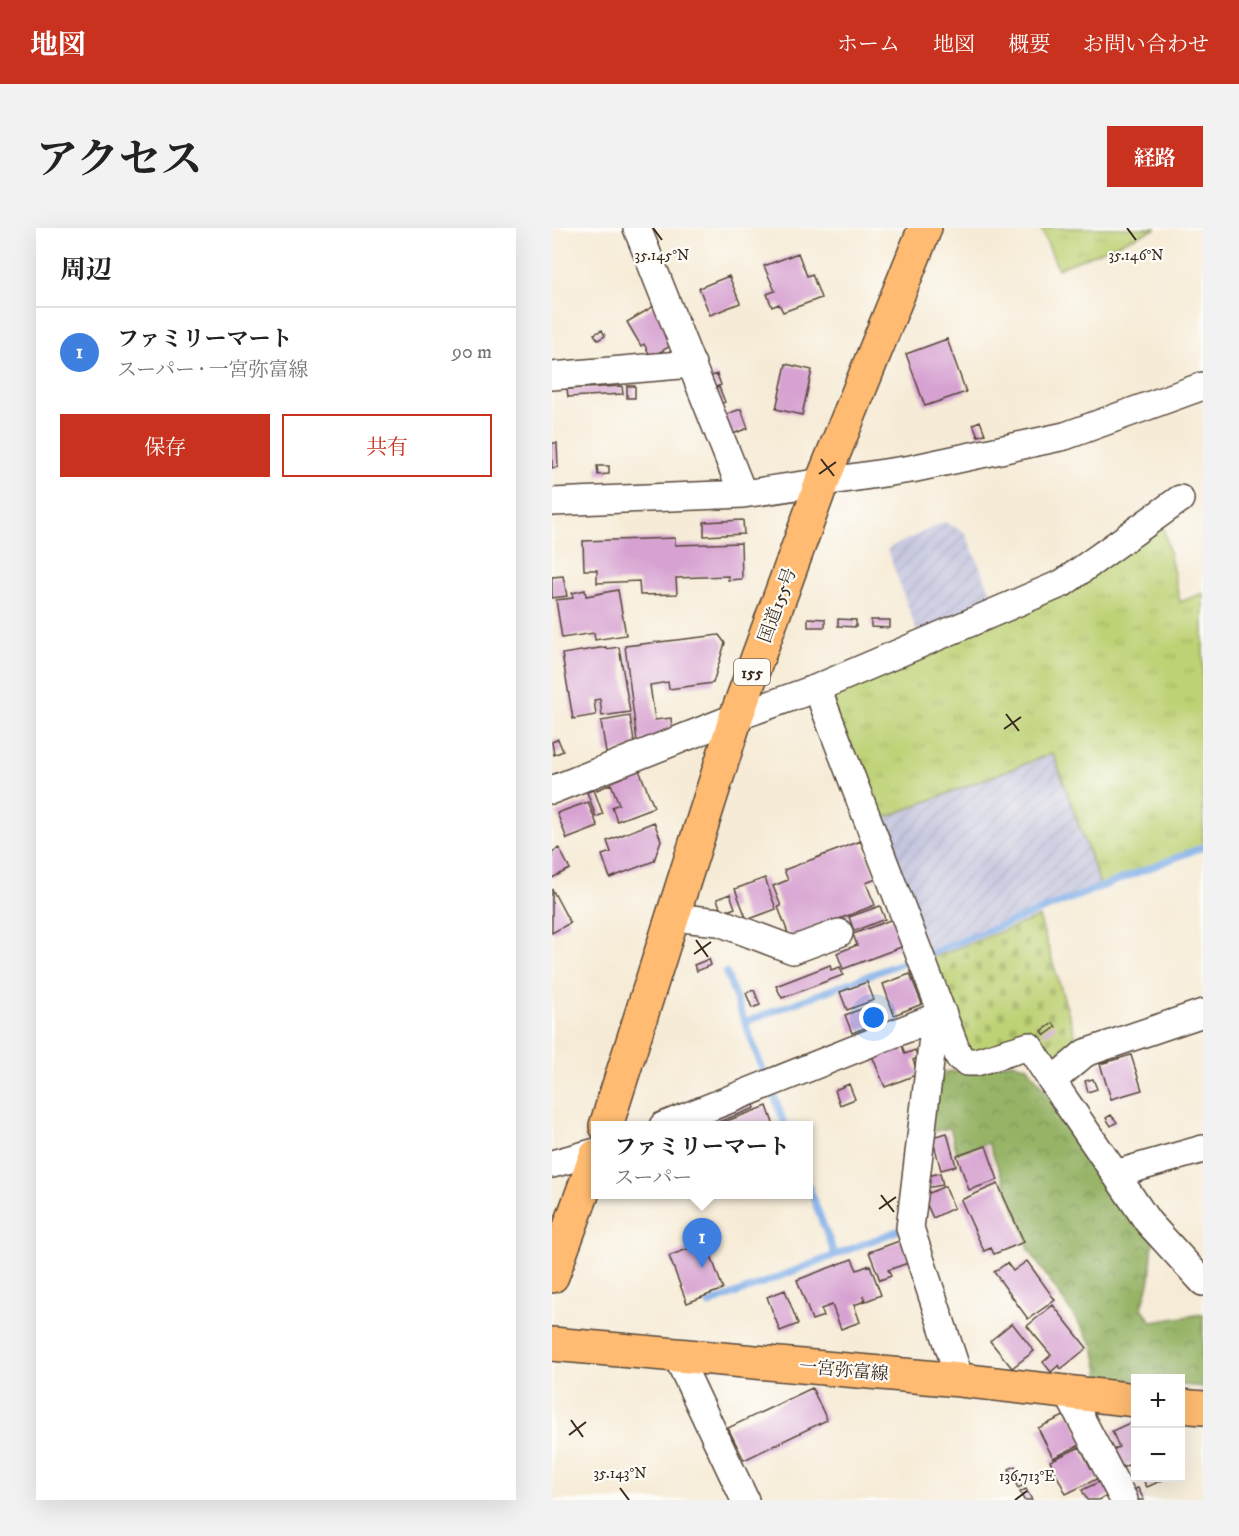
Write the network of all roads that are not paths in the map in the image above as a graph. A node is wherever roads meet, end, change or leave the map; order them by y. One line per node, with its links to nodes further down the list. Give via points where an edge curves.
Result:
1 (637, 228): 3 (street)
2 (925, 228): 6 (main road, 国道155号 / 155)
3 (692, 364): 4 (street); 7 (street)
4 (552, 376)
5 (1203, 386): 6 (street, via 1065,436 911,469)
6 (822, 482): 7 (street); 11 (main road, 国道155号 / 155)
7 (743, 494): 9 (street)
8 (1180, 499): 10 (street, via 1063,583)
9 (552, 502)
10 (817, 687): 11 (street); 16 (street)
11 (736, 717): 12 (street); 13 (main road, 国道155号 / 155)
12 (552, 789)
13 (672, 917): 14 (street, via 719,922 793,950); 18 (main road, 国道155号 / 155)
14 (839, 933)
15 (1203, 1013): 17 (street, via 1085,1053)
16 (943, 1014): 17 (street, via 960,1057 967,1062 1029,1046); 19 (street); 29 (street, via 933,1036 910,1228)
17 (1052, 1081): 24 (street)
18 (607, 1121)
19 (673, 1121)
20 (1203, 1149): 24 (street)
21 (591, 1155): 22 (street)
22 (552, 1164)
23 (591, 1168): 25 (main road)
24 (1115, 1174): 26 (street, via 1148,1222)
25 (552, 1276)
26 (1203, 1282)
27 (552, 1344): 28 (main road, 一宮弥富線)
28 (677, 1356): 29 (main road, 一宮弥富線); 34 (street)
29 (960, 1380): 30 (main road, 一宮弥富線)
30 (1067, 1392): 31 (main road, 一宮弥富線); 35 (street)
31 (1131, 1399)
32 (1185, 1406): 33 (main road)
33 (1203, 1408)
34 (745, 1500)
35 (1124, 1500)

